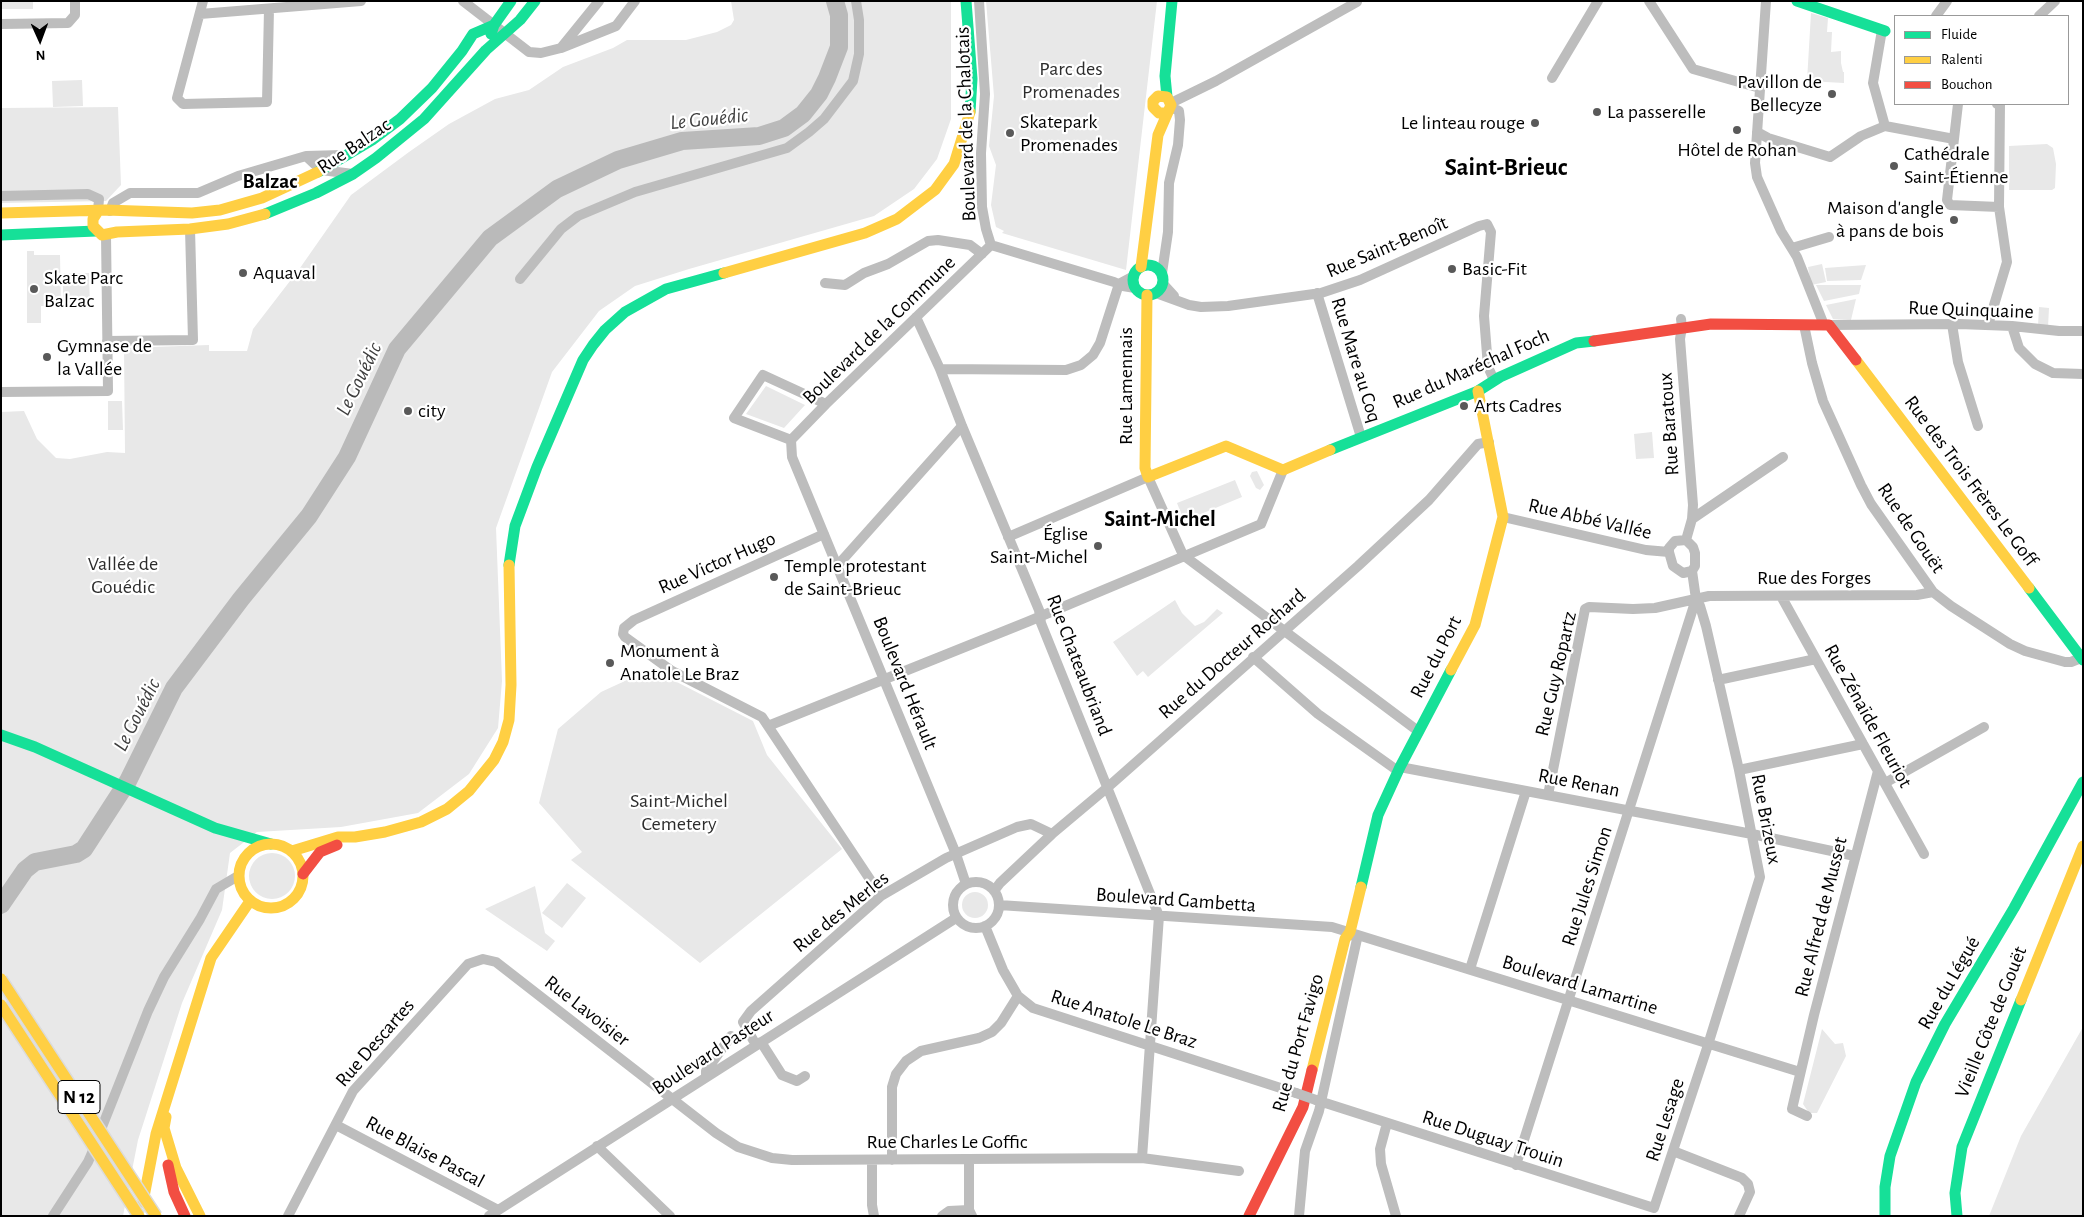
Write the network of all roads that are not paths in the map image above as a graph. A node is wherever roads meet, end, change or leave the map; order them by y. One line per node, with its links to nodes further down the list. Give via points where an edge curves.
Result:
1 (75, 1): 25 (street, via 75,15 68,23)
2 (203, 1): 22 (street)
3 (361, 1): 21 (street)
4 (463, 1): 26 (street)
5 (511, 1): 26 (main road)
6 (535, 1): 28 (main road, Rue Balzac)
7 (599, 1): 29 (street)
8 (635, 1): 29 (street, via 616,26)
9 (856, 1): 58 (street, via 859,54 852,81 824,119 809,132 787,148 635,192 578,216 561,229)
10 (959, 1): 45 (main road, via 965,79 964,114 956,148)
11 (966, 1): 45 (main road, via 972,79 970,115 954,164)
12 (979, 1): 54 (street, Boulevard de la Chalotais, via 984,94 980,153 982,207)
13 (1172, 1): 33 (main road)
14 (1598, 1): 31 (street)
15 (1649, 1): 32 (street, via 1693,69)
16 (1766, 1): 32 (street)
17 (1797, 1): 27 (main road)
18 (1947, 1): 23 (street)
19 (2055, 1): 24 (street)
20 (1357, 2): 33 (street, via 1216,81)
21 (269, 9): 22 (street); 22 (street, via 267,102 182,104 177,98)
22 (200, 14)
23 (1937, 15)
24 (2040, 15)
25 (1, 24)
26 (494, 25): 28 (street); 30 (main road); 39 (main road, Rue Balzac, via 473,34 441,77 414,106 385,131)
27 (1887, 32): 36 (street, via 1873,82)
28 (505, 34): 29 (street, via 529,52 541,54); 30 (main road, Rue Balzac)
29 (561, 48)
30 (486, 50): 42 (main road, Rue Balzac, via 424,119)
31 (1552, 78)
32 (1760, 88): 37 (street)
33 (1165, 104): 57 (main road, via 1158,135); 61 (street, via 1179,111 1180,120 1169,183 1168,232)
34 (1958, 105): 38 (street)
35 (2000, 105): 46 (street)
36 (1885, 126): 37 (street, via 1861,136 1830,157); 38 (street)
37 (1758, 132): 55 (street, via 1757,177)
38 (1954, 139): 46 (street, via 1947,200 1950,205)
39 (348, 155): 40 (street); 41 (main road, Rue Balzac)
40 (306, 156): 41 (street); 43 (street, via 238,176 198,193)
41 (321, 170): 42 (street); 49 (main road, Rue Balzac, via 262,198 234,207)
42 (353, 174): 50 (main road, Rue Balzac, via 273,212 228,224)
43 (156, 194): 47 (street, via 130,194); 49 (street)
44 (1, 196): 47 (street, via 88,194 99,199)
45 (924, 199): 122 (main road, via 897,219 865,233 666,289 631,307 605,330 583,360 515,526 509,563 509,720 503,742 494,760 469,791 434,816 403,828)
46 (1999, 207): 69 (street, via 2007,262)
47 (104, 211): 48 (main road, Rue Balzac); 49 (main road, Rue Balzac); 51 (main road, via 93,222); 51 (main road, via 115,215 118,222)
48 (1, 212)
49 (153, 213)
50 (190, 229): 51 (main road, Rue Balzac); 72 (street, via 193,340)
51 (105, 233): 52 (main road, Rue Balzac); 72 (street)
52 (1, 235)
53 (1830, 237): 55 (street)
54 (991, 244): 56 (street, Boulevard de la Commune); 60 (street)
55 (1792, 248): 68 (street)
56 (982, 254): 59 (street, via 970,245 928,241 888,264 864,272 845,285); 64 (street, Boulevard de la Commune)
57 (1142, 269): 60 (street); 61 (main road, via 1157,268); 62 (main road)
58 (520, 279)
59 (825, 283)
60 (1119, 284): 62 (street); 73 (street, via 1100,343 1093,355 1081,364 1066,370)
61 (1157, 286): 62 (main road); 63 (street, Rue Saint-Benoît, via 1180,302 1201,307); 86 (main road, Rue Lamennais, via 1145,468)
62 (1136, 288)
63 (1317, 294): 75 (street, Rue Saint-Benoît, via 1360,280 1487,224 1491,232 1484,316 1488,367); 81 (street, Rue Mare au Coq)
64 (916, 317): 73 (street, Rue Chateaubriand); 78 (street, Boulevard de la Commune)
65 (1681, 323): 67 (main road, Rue du Maréchal Foch); 75 (main road, Rue du Maréchal Foch, via 1576,343); 88 (street, Rue Baratoux)
66 (1952, 324): 68 (street, Rue Quinquaine); 69 (street, Rue Quinquaine); 80 (street, via 1958,362)
67 (1804, 325): 68 (main road, Rue du Maréchal Foch); 96 (street, Rue de Gouët, via 1823,401 1861,484 1871,504)
68 (1826, 325): 103 (main road, Rue des Trois Frères Le Goff)
69 (1988, 325): 70 (street, Rue Quinquaine)
70 (2012, 326): 71 (street, Rue Quinquaine); 74 (street, via 2019,348 2034,364 2053,373)
71 (2083, 331)
72 (107, 342): 77 (street, via 108,391)
73 (940, 369): 79 (street, Rue Chateaubriand)
74 (2083, 374)
75 (1494, 380): 76 (main road, Rue du Maréchal Foch)
76 (1478, 391): 81 (main road, Rue du Maréchal Foch); 83 (main road, Rue du Port)
77 (1, 392)
78 (826, 404): 82 (street, Boulevard de la Commune); 82 (street, via 763,375 734,418)
79 (962, 426): 90 (street, Rue Chateaubriand); 94 (street)
80 (1978, 426)
81 (1361, 437): 85 (main road, Rue du Maréchal Foch)
82 (791, 440): 89 (street, Boulevard Hérault, via 792,457)
83 (1489, 442): 87 (main road, Rue du Port); 100 (street, Rue du Docteur Rochard, via 1478,444 1429,500)
84 (1783, 456): 88 (street)
85 (1283, 470): 86 (main road, via 1226,446); 93 (street, via 1261,524)
86 (1148, 477): 90 (street); 93 (street)
87 (1504, 517): 92 (street, Rue Abbé Vallée, via 1646,550); 108 (main road, Rue du Port, via 1475,625)
88 (1692, 519): 91 (street, Rue Baratoux)
89 (824, 534): 94 (street, Boulevard Hérault); 106 (street, Rue Victor Hugo, via 652,612 625,632 672,672 762,717)
90 (1008, 537): 99 (street, Rue Chateaubriand)
91 (1686, 540): 92 (street, via 1675,541); 95 (street, via 1695,554 1696,566)
92 (1669, 552): 95 (street, via 1676,569 1683,573)
93 (1183, 556): 99 (street); 100 (street)
94 (838, 566): 104 (street, Boulevard Hérault)
95 (1692, 571): 98 (street, Rue Brizeux)
96 (1933, 592): 97 (street, Rue des Forges, via 1917,595); 103 (street, Rue de Gouët, via 2025,651 2065,662)
97 (1782, 596): 98 (street, Rue des Forges, via 1709,596); 102 (street, Rue Zénaïde Fleuriot)
98 (1696, 599): 105 (street, Rue Brizeux); 118 (street, Rue Guy Ropartz, via 1655,608 1585,609); 119 (street, Rue Jules Simon)
99 (1040, 615): 104 (street); 116 (street, Rue Chateaubriand)
100 (1284, 631): 101 (street, Rue du Docteur Rochard); 108 (street)
101 (1253, 657): 111 (street, via 1318,714); 116 (street, Rue du Docteur Rochard)
102 (1816, 659): 105 (street); 110 (street, Rue Zénaïde Fleuriot)
103 (2082, 659)
104 (884, 680): 106 (street); 126 (street, Boulevard Hérault)
105 (1718, 680): 112 (street, Rue Brizeux)
106 (768, 726): 133 (street)
107 (1984, 727): 115 (street)
108 (1418, 732): 111 (main road, Rue du Port)
109 (5, 736): 123 (main road, via 215,828)
110 (1863, 744): 112 (street); 113 (street, Rue Zénaïde Fleuriot)
111 (1399, 769): 117 (street, Rue Renan); 140 (main road, Rue du Port, via 1378,816)
112 (1739, 770): 121 (street, Rue Brizeux)
113 (1878, 771): 115 (street, Rue Zénaïde Fleuriot); 128 (street, Rue Alfred de Musset)
114 (2083, 782): 186 (main road, Rue du Légué, via 2019,900 1945,1024 1916,1082 1890,1156)
115 (1885, 783): 127 (street, Rue Zénaïde Fleuriot)
116 (1108, 787): 120 (street, Rue du Docteur Rochard); 137 (street, Rue Chateaubriand)
117 (1526, 790): 118 (street, Rue Renan); 143 (street)
118 (1548, 795): 119 (street, Rue Renan)
119 (1629, 810): 121 (street, Rue Renan); 146 (street, Rue Jules Simon)
120 (1052, 834): 126 (street, Rue des Merles, via 1031,824 1024,825); 132 (street, Rue du Docteur Rochard)
121 (1752, 834): 128 (street, Rue Renan); 150 (street, Rue Brizeux, via 1760,877)
122 (355, 837): 125 (main road, via 338,837); 129 (main road, via 320,852)
123 (245, 846): 125 (main road, via 271,844); 130 (main road)
124 (2083, 846): 187 (main road, Vieille Côte de Gouët, via 1962,1147 1955,1193)
125 (292, 851): 129 (main road)
126 (956, 854): 131 (street, Boulevard Hérault); 133 (street, Rue des Merles)
127 (1924, 854)
128 (1855, 856): 152 (street, Rue Alfred de Musset)
129 (303, 874): 136 (main road, via 296,896 279,907)
130 (238, 876): 134 (main road); 172 (street, via 216,889 164,977 88,1162)
131 (966, 884): 132 (street, via 981,883); 138 (street, via 953,899)
132 (994, 891): 135 (street)
133 (881, 896): 149 (street, Rue des Merles, via 751,1011 743,1022)
134 (250, 901): 136 (main road); 141 (main road)
135 (999, 906): 137 (street, Boulevard Gambetta); 139 (street, via 995,918)
136 (269, 908): 141 (main road)
137 (1160, 916): 140 (street, Boulevard Gambetta, via 1332,927); 151 (street)
138 (956, 918): 139 (street, via 969,927); 149 (street, Boulevard Pasteur)
139 (985, 926): 145 (street, Rue Anatole Le Braz)
140 (1350, 932): 143 (street, Boulevard Lamartine); 156 (street, via 1357,939); 182 (main road, Rue du Port Favigo, via 1345,940 1303,1107)
141 (224, 937): 160 (main road, via 211,958 170,1088)
142 (478, 960): 155 (street, Rue Lavoisier, via 496,962); 159 (street, Rue Descartes, via 468,964 353,1091)
143 (1470, 970): 146 (street, Boulevard Lamartine)
144 (1, 978): 175 (main road, N 12, bridge)
145 (1018, 996): 151 (street, Rue Anatole Le Braz, via 1033,1008); 166 (street, via 992,1032 921,1051 901,1067 892,1087)
146 (1569, 1000): 150 (street, Boulevard Lamartine); 167 (street, Rue Jules Simon)
147 (1, 1005): 173 (main road, N 12, bridge)
148 (731, 1036): 154 (street, via 706,1071)
149 (758, 1043): 153 (street, via 782,1075 797,1081); 154 (street, Boulevard Pasteur)
150 (1708, 1043): 152 (street, Boulevard Lamartine); 162 (street, Rue Lesage)
151 (1151, 1046): 156 (street, Rue Anatole Le Braz, bridge); 163 (street)
152 (1800, 1072): 157 (street, Rue Alfred de Musset, via 1792,1109)
153 (805, 1076)
154 (706, 1077): 155 (street, Boulevard Pasteur)
155 (672, 1099): 161 (street, Boulevard Pasteur); 165 (street, Rue Charles Le Goffic, via 716,1133 753,1153 792,1160)
156 (1319, 1101): 158 (street, Rue Duguay Trouin); 183 (street, via 1305,1151)
157 (1807, 1116)
158 (1387, 1123): 167 (street, Rue Duguay Trouin); 184 (street, via 1380,1149 1380,1164)
159 (336, 1125): 170 (street, Rue Blaise Pascal); 178 (street, Rue Descartes)
160 (160, 1131): 173 (main road, via 147,1174); 174 (main road); 176 (main road, via 174,1192); 177 (main road)
161 (598, 1146): 170 (street, Boulevard Pasteur); 179 (street)
162 (1673, 1151): 169 (street, Rue Lesage); 185 (street, via 1742,1178 1750,1192)
163 (1142, 1158): 164 (street, Rue Charles Le Goffic); 168 (street, Rue Charles Le Goffic)
164 (969, 1159): 166 (street, Rue Charles Le Goffic); 171 (street)
165 (872, 1160): 166 (street, Rue Charles Le Goffic); 180 (street)
166 (892, 1160)
167 (1516, 1165): 169 (street, Rue Duguay Trouin)
168 (1239, 1170)
169 (1654, 1208)
170 (493, 1213)
171 (970, 1213): 181 (street, via 949,1211)
172 (53, 1216)
173 (140, 1216)
174 (151, 1216)
175 (156, 1216)
176 (185, 1216)
177 (200, 1216)
178 (288, 1216)
179 (670, 1216)
180 (874, 1216)
181 (942, 1216)
182 (1249, 1216)
183 (1299, 1216)
184 (1396, 1216)
185 (1739, 1216)
186 (1885, 1216)
187 (1957, 1216)

